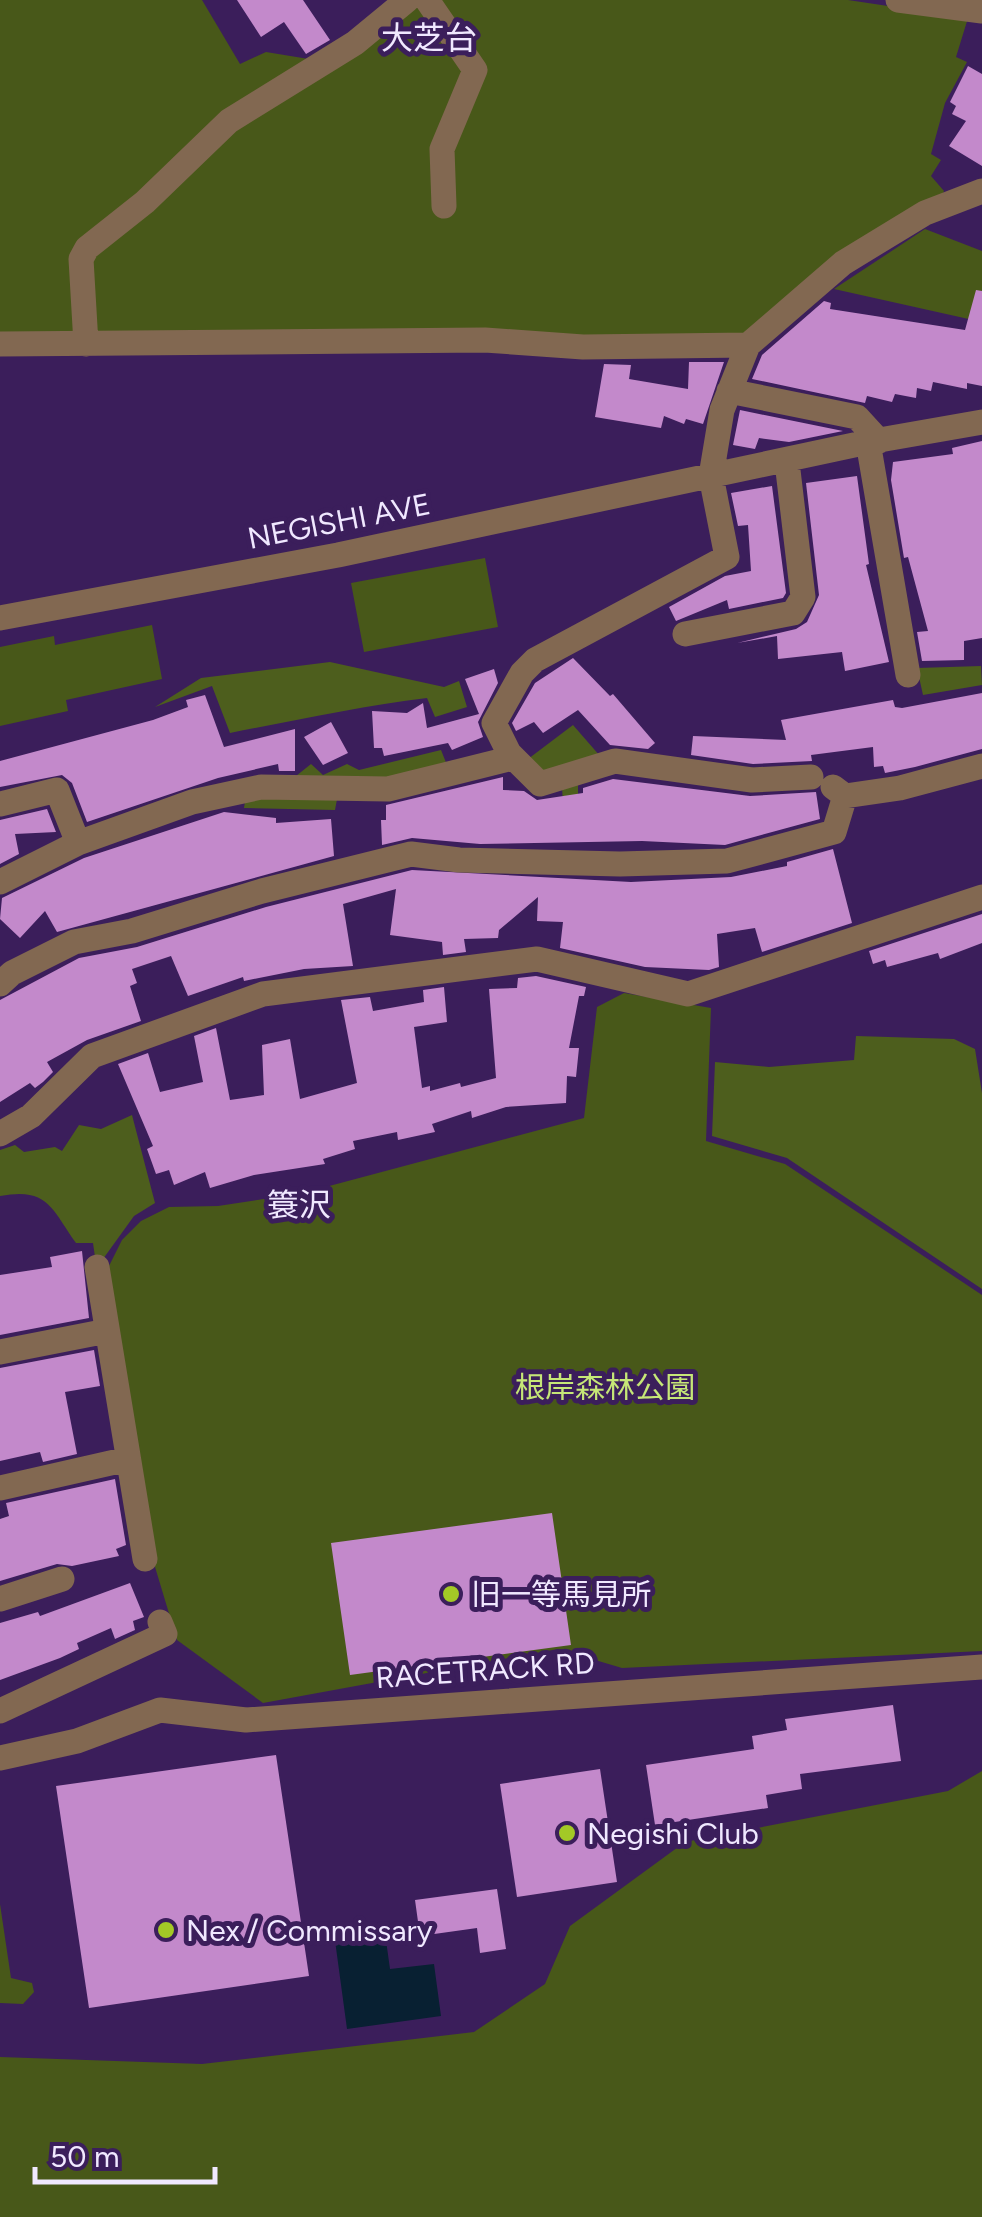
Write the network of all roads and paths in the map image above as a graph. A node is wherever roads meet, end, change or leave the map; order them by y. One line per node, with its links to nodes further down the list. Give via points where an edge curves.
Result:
1 (406, 0): 8 (street, via 354,44 229,121 87,248 81,259)
2 (426, 0): 6 (street, via 475,70 442,149)
3 (898, 0): 4 (street)
4 (982, 11)
5 (982, 191): 9 (street, via 925,213 843,264)
6 (444, 206)
7 (0, 344): 8 (street)
8 (86, 344): 9 (street)
9 (748, 345): 10 (street)
10 (728, 392): 12 (street, via 857,416); 14 (street)
11 (982, 422): 12 (street, NEGISHI AVE)
12 (874, 442): 13 (street, NEGISHI AVE); 17 (street)
13 (787, 462): 14 (street, NEGISHI AVE); 16 (street, via 804,597 792,613)
14 (700, 480): 15 (street, NEGISHI AVE); 18 (street, via 727,557 535,660 494,723)
15 (0, 618)
16 (685, 634)
17 (908, 674)
18 (513, 758): 20 (street, via 540,784 615,761); 22 (street, via 388,789 261,787 192,802)
19 (982, 766): 20 (street, via 900,788)
20 (829, 786): 25 (street, via 834,832 726,860 602,864 412,854 74,942)
21 (0, 804): 22 (street, via 57,790)
22 (78, 843): 23 (street)
23 (0, 882)
24 (982, 897): 26 (street, via 688,994 537,959 263,994 92,1056 31,1116)
25 (0, 984)
26 (0, 1134)
27 (97, 1267): 28 (street)
28 (108, 1331): 29 (street); 30 (street)
29 (0, 1352)
30 (128, 1459): 31 (street); 32 (street)
31 (0, 1488)
32 (145, 1558)
33 (62, 1579): 34 (street)
34 (0, 1599)
35 (160, 1622): 37 (street, via 165,1634)
36 (982, 1667): 38 (street, RACETRACK RD, via 246,1720 160,1710 77,1741)
37 (0, 1711)
38 (0, 1758)

